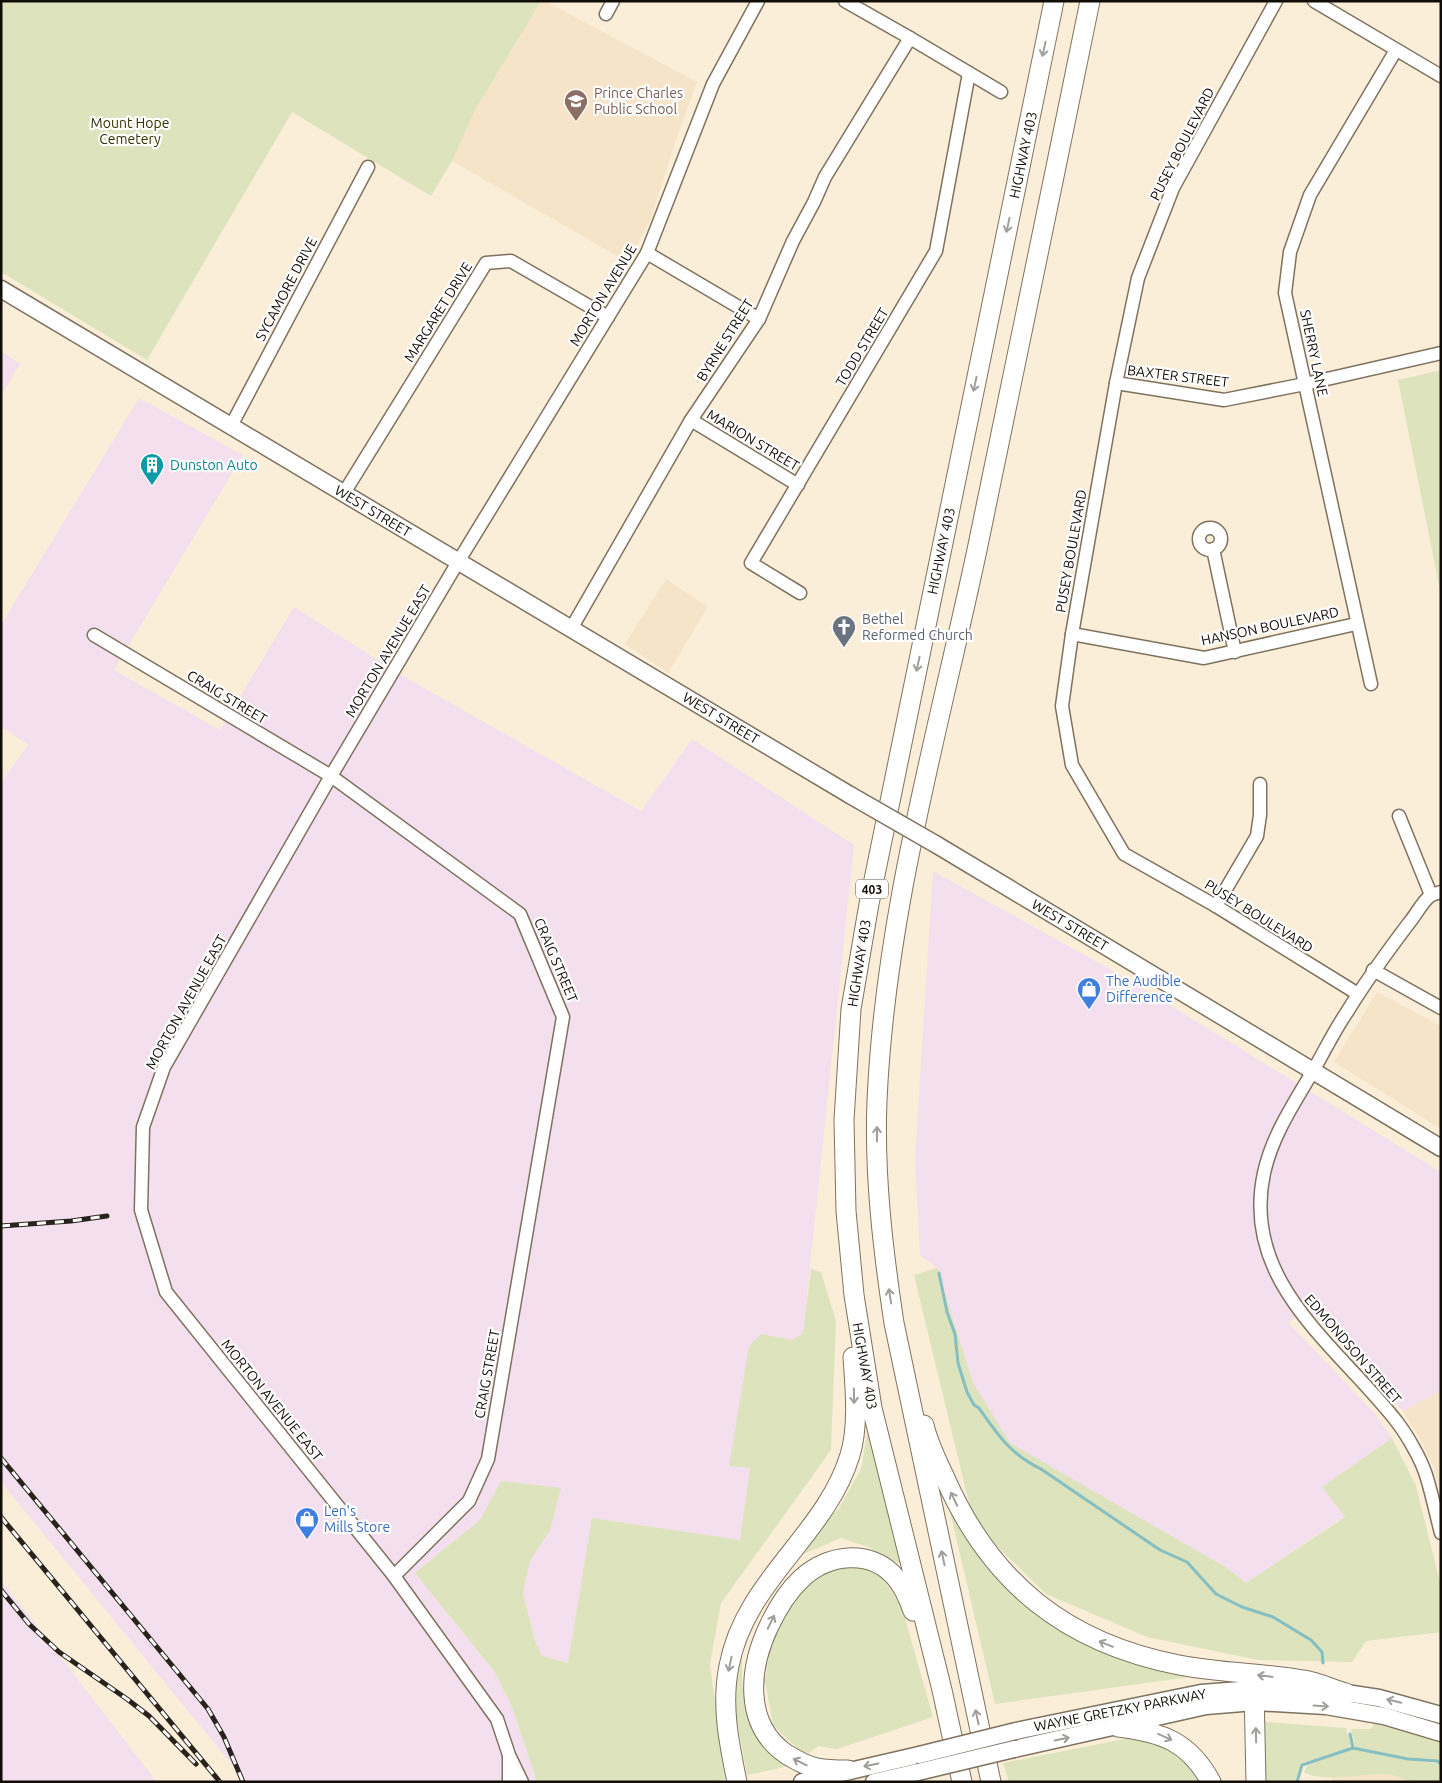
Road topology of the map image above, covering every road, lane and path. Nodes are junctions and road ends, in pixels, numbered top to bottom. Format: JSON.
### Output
{"nodes":[{"id":1,"x":614,"y":1,"type":"edge"},
{"id":2,"x":758,"y":1,"type":"edge"},
{"id":3,"x":844,"y":1,"type":"edge"},
{"id":4,"x":1054,"y":1,"type":"edge"},
{"id":5,"x":1090,"y":1,"type":"edge"},
{"id":6,"x":1276,"y":1,"type":"edge"},
{"id":7,"x":1314,"y":1,"type":"edge"},
{"id":8,"x":606,"y":14,"type":"dead end"},
{"id":9,"x":910,"y":38,"type":"junction"},
{"id":10,"x":1396,"y":50,"type":"junction"},
{"id":11,"x":969,"y":72,"type":"junction"},
{"id":12,"x":1441,"y":76,"type":"edge"},
{"id":13,"x":1001,"y":92,"type":"dead end"},
{"id":14,"x":368,"y":167,"type":"dead end"},
{"id":15,"x":647,"y":253,"type":"junction"},
{"id":16,"x":1,"y":289,"type":"edge"},
{"id":17,"x":608,"y":317,"type":"junction"},
{"id":18,"x":759,"y":319,"type":"junction"},
{"id":19,"x":1441,"y":352,"type":"edge"},
{"id":20,"x":1116,"y":383,"type":"junction"},
{"id":21,"x":1305,"y":384,"type":"junction"},
{"id":22,"x":691,"y":420,"type":"junction"},
{"id":23,"x":231,"y":426,"type":"junction"},
{"id":24,"x":798,"y":485,"type":"junction"},
{"id":25,"x":344,"y":493,"type":"junction"},
{"id":26,"x":1213,"y":549,"type":"dead end"},
{"id":27,"x":458,"y":562,"type":"junction"},
{"id":28,"x":800,"y":593,"type":"dead end"},
{"id":29,"x":1356,"y":624,"type":"junction"},
{"id":30,"x":571,"y":629,"type":"junction"},
{"id":31,"x":1072,"y":634,"type":"junction"},
{"id":32,"x":94,"y":635,"type":"dead end"},
{"id":33,"x":1235,"y":652,"type":"junction"},
{"id":34,"x":1371,"y":684,"type":"dead end"},
{"id":35,"x":331,"y":776,"type":"junction"},
{"id":36,"x":1260,"y":784,"type":"dead end"},
{"id":37,"x":1399,"y":816,"type":"dead end"},
{"id":38,"x":1436,"y":894,"type":"edge"},
{"id":39,"x":1216,"y":906,"type":"junction"},
{"id":40,"x":1373,"y":970,"type":"junction"},
{"id":41,"x":1358,"y":994,"type":"junction"},
{"id":42,"x":1441,"y":1008,"type":"edge"},
{"id":43,"x":1313,"y":1070,"type":"junction"},
{"id":44,"x":1441,"y":1148,"type":"edge"},
{"id":45,"x":854,"y":1295,"type":"junction"},
{"id":46,"x":894,"y":1323,"type":"junction"},
{"id":47,"x":1441,"y":1534,"type":"edge"},
{"id":48,"x":394,"y":1576,"type":"junction"},
{"id":49,"x":942,"y":1690,"type":"junction"},
{"id":50,"x":1346,"y":1693,"type":"junction"},
{"id":51,"x":1254,"y":1696,"type":"junction"},
{"id":52,"x":1441,"y":1715,"type":"edge"},
{"id":53,"x":1118,"y":1727,"type":"junction"},
{"id":54,"x":1441,"y":1733,"type":"edge"},
{"id":55,"x":509,"y":1754,"type":"junction"},
{"id":56,"x":848,"y":1770,"type":"junction"},
{"id":57,"x":991,"y":1778,"type":"edge"},
{"id":58,"x":509,"y":1782,"type":"edge"},
{"id":59,"x":522,"y":1782,"type":"edge"},
{"id":60,"x":737,"y":1782,"type":"edge"},
{"id":61,"x":802,"y":1782,"type":"edge"},
{"id":62,"x":874,"y":1782,"type":"edge"},
{"id":63,"x":962,"y":1782,"type":"edge"},
{"id":64,"x":1211,"y":1782,"type":"edge"},
{"id":65,"x":1256,"y":1782,"type":"edge"}],
"edges":[{"from":1,"to":8,"type":"street"},
{"from":2,"to":15,"type":"street","name":"MORTON AVENUE"},
{"from":3,"to":9,"type":"street"},
{"from":4,"to":45,"type":"highway","name":"HIGHWAY 403","number":"403","one_way":true},
{"from":46,"to":5,"type":"highway","number":"403","one_way":true},
{"from":6,"to":20,"type":"street","name":"PUSEY BOULEVARD"},
{"from":7,"to":10,"type":"street"},
{"from":9,"to":11,"type":"street"},
{"from":9,"to":18,"type":"street","name":"BYRNE STREET"},
{"from":10,"to":12,"type":"street"},
{"from":10,"to":21,"type":"street","name":"SHERRY LANE"},
{"from":11,"to":13,"type":"street"},
{"from":11,"to":24,"type":"street","name":"TODD STREET"},
{"from":14,"to":23,"type":"street","name":"SYCAMORE DRIVE"},
{"from":15,"to":17,"type":"street","name":"MORTON AVENUE"},
{"from":15,"to":18,"type":"street"},
{"from":16,"to":23,"type":"main road","name":"WEST STREET"},
{"from":17,"to":25,"type":"street","name":"MARGARET DRIVE"},
{"from":17,"to":27,"type":"street","name":"MORTON AVENUE"},
{"from":18,"to":22,"type":"street","name":"BYRNE STREET"},
{"from":19,"to":21,"type":"street","name":"BAXTER STREET"},
{"from":20,"to":21,"type":"street","name":"BAXTER STREET"},
{"from":20,"to":31,"type":"street","name":"PUSEY BOULEVARD"},
{"from":21,"to":29,"type":"street","name":"SHERRY LANE"},
{"from":22,"to":24,"type":"street","name":"MARION STREET"},
{"from":22,"to":30,"type":"street","name":"BYRNE STREET"},
{"from":23,"to":25,"type":"main road","name":"WEST STREET"},
{"from":24,"to":28,"type":"street","name":"TODD STREET"},
{"from":25,"to":27,"type":"main road","name":"WEST STREET"},
{"from":26,"to":33,"type":"street"},
{"from":27,"to":30,"type":"main road","name":"WEST STREET"},
{"from":27,"to":35,"type":"street","name":"MORTON AVENUE EAST"},
{"from":29,"to":33,"type":"street","name":"HANSON BOULEVARD"},
{"from":29,"to":34,"type":"street","name":"SHERRY LANE"},
{"from":30,"to":43,"type":"main road","name":"WEST STREET","bridge":true},
{"from":31,"to":33,"type":"street","name":"HANSON BOULEVARD"},
{"from":31,"to":39,"type":"street","name":"PUSEY BOULEVARD"},
{"from":32,"to":35,"type":"street","name":"CRAIG STREET"},
{"from":35,"to":48,"type":"street","name":"MORTON AVENUE EAST"},
{"from":35,"to":48,"type":"street","name":"CRAIG STREET"},
{"from":36,"to":39,"type":"street"},
{"from":37,"to":38,"type":"street"},
{"from":38,"to":40,"type":"street","name":"EDMONDSON STREET"},
{"from":39,"to":41,"type":"street","name":"PUSEY BOULEVARD"},
{"from":40,"to":41,"type":"street","name":"EDMONDSON STREET"},
{"from":40,"to":42,"type":"street"},
{"from":41,"to":43,"type":"street","name":"EDMONDSON STREET"},
{"from":43,"to":44,"type":"main road","name":"WEST STREET"},
{"from":43,"to":47,"type":"street","name":"EDMONDSON STREET"},
{"from":45,"to":49,"type":"highway","name":"HIGHWAY 403","number":"403"},
{"from":45,"to":60,"type":"highway","one_way":true},
{"from":50,"to":46,"type":"highway","one_way":true},
{"from":57,"to":46,"type":"highway","number":"403","one_way":true},
{"from":48,"to":55,"type":"street","name":"MORTON AVENUE EAST"},
{"from":56,"to":49,"type":"highway","one_way":true},
{"from":49,"to":63,"type":"highway","name":"HIGHWAY 403","number":"403"},
{"from":50,"to":51,"type":"main road","name":"WAYNE GRETZKY PARKWAY"},
{"from":52,"to":50,"type":"main road","name":"WAYNE GRETZKY PARKWAY","one_way":true},
{"from":51,"to":53,"type":"main road","name":"WAYNE GRETZKY PARKWAY"},
{"from":51,"to":54,"type":"main road","name":"WAYNE GRETZKY PARKWAY","one_way":true},
{"from":51,"to":56,"type":"main road","name":"WAYNE GRETZKY PARKWAY","one_way":true,"bridge":true},
{"from":65,"to":51,"type":"highway","one_way":true},
{"from":62,"to":53,"type":"main road","name":"WAYNE GRETZKY PARKWAY","one_way":true,"bridge":true},
{"from":53,"to":64,"type":"highway","one_way":true},
{"from":55,"to":58,"type":"street","name":"MORTON AVENUE EAST"},
{"from":55,"to":59,"type":"street","name":"MORTON AVENUE EAST"},
{"from":56,"to":61,"type":"main road","name":"WAYNE GRETZKY PARKWAY"}]}
